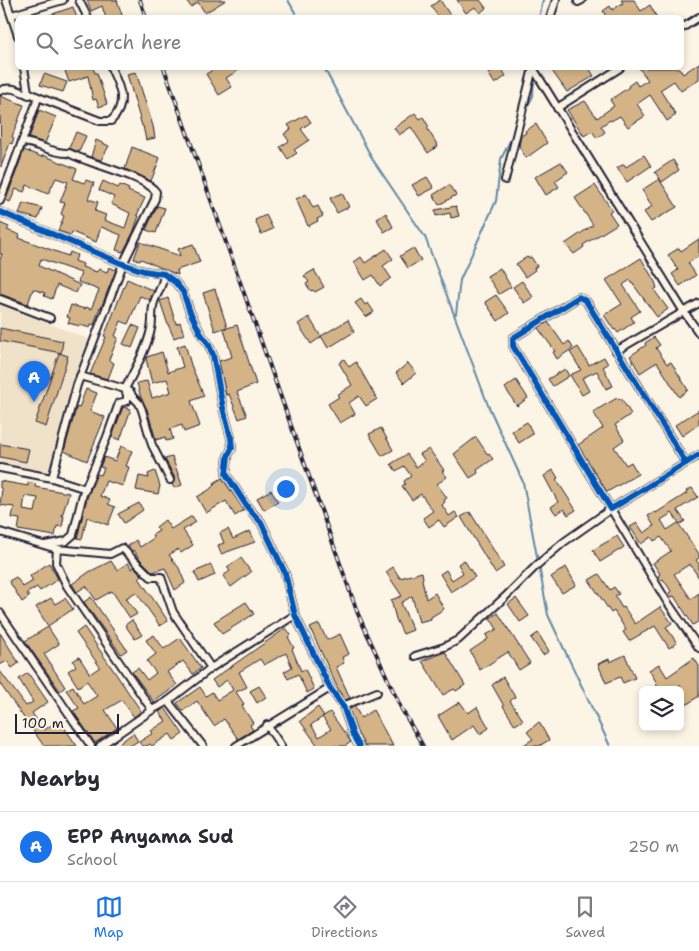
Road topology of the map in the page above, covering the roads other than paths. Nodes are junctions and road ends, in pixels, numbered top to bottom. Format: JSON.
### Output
{"nodes":[{"id":1,"x":6,"y":0,"type":"edge"},
{"id":2,"x":62,"y":0,"type":"edge"},
{"id":3,"x":79,"y":0,"type":"edge"},
{"id":4,"x":556,"y":0,"type":"edge"},
{"id":5,"x":12,"y":15,"type":"junction"},
{"id":6,"x":86,"y":15,"type":"edge"},
{"id":7,"x":551,"y":15,"type":"edge"},
{"id":8,"x":699,"y":17,"type":"edge"},
{"id":9,"x":15,"y":26,"type":"edge"},
{"id":10,"x":684,"y":27,"type":"edge"},
{"id":11,"x":24,"y":70,"type":"edge"},
{"id":12,"x":112,"y":70,"type":"edge"},
{"id":13,"x":532,"y":70,"type":"edge"},
{"id":14,"x":534,"y":70,"type":"edge"},
{"id":15,"x":617,"y":70,"type":"edge"},
{"id":16,"x":0,"y":91,"type":"edge"},
{"id":17,"x":37,"y":98,"type":"junction"},
{"id":18,"x":557,"y":108,"type":"junction"},
{"id":19,"x":22,"y":142,"type":"junction"},
{"id":20,"x":505,"y":180,"type":"dead end"},
{"id":21,"x":0,"y":201,"type":"edge"},
{"id":22,"x":0,"y":212,"type":"edge"},
{"id":23,"x":124,"y":264,"type":"junction"},
{"id":24,"x":164,"y":274,"type":"junction"},
{"id":25,"x":0,"y":299,"type":"edge"},
{"id":26,"x":699,"y":303,"type":"edge"},
{"id":27,"x":684,"y":312,"type":"junction"},
{"id":28,"x":50,"y":318,"type":"dead end"},
{"id":29,"x":699,"y":333,"type":"edge"},
{"id":30,"x":616,"y":351,"type":"junction"},
{"id":31,"x":80,"y":376,"type":"junction"},
{"id":32,"x":125,"y":389,"type":"junction"},
{"id":33,"x":699,"y":455,"type":"edge"},
{"id":34,"x":686,"y":463,"type":"junction"},
{"id":35,"x":0,"y":468,"type":"edge"},
{"id":36,"x":52,"y":478,"type":"junction"},
{"id":37,"x":170,"y":480,"type":"dead end"},
{"id":38,"x":86,"y":489,"type":"junction"},
{"id":39,"x":611,"y":509,"type":"junction"},
{"id":40,"x":0,"y":532,"type":"edge"},
{"id":41,"x":45,"y":545,"type":"junction"},
{"id":42,"x":57,"y":549,"type":"junction"},
{"id":43,"x":0,"y":613,"type":"edge"},
{"id":44,"x":295,"y":616,"type":"junction"},
{"id":45,"x":699,"y":648,"type":"edge"},
{"id":46,"x":415,"y":656,"type":"dead end"},
{"id":47,"x":211,"y":668,"type":"junction"},
{"id":48,"x":330,"y":688,"type":"junction"},
{"id":49,"x":377,"y":692,"type":"dead end"},
{"id":50,"x":168,"y":701,"type":"junction"},
{"id":51,"x":343,"y":706,"type":"junction"},
{"id":52,"x":152,"y":710,"type":"junction"},
{"id":53,"x":267,"y":725,"type":"junction"},
{"id":54,"x":91,"y":746,"type":"edge"},
{"id":55,"x":100,"y":746,"type":"edge"},
{"id":56,"x":203,"y":746,"type":"edge"},
{"id":57,"x":236,"y":746,"type":"edge"},
{"id":58,"x":281,"y":746,"type":"edge"},
{"id":59,"x":359,"y":746,"type":"edge"}],
"edges":[{"from":1,"to":5,"type":"street"},
{"from":2,"to":5,"type":"street"},
{"from":3,"to":6,"type":"street"},
{"from":4,"to":7,"type":"street"},
{"from":5,"to":9,"type":"street"},
{"from":8,"to":10,"type":"street"},
{"from":11,"to":17,"type":"street"},
{"from":12,"to":17,"type":"street"},
{"from":13,"to":20,"type":"street"},
{"from":14,"to":18,"type":"street"},
{"from":15,"to":18,"type":"street"},
{"from":16,"to":17,"type":"street"},
{"from":17,"to":19,"type":"street"},
{"from":18,"to":27,"type":"street"},
{"from":19,"to":21,"type":"street"},
{"from":19,"to":23,"type":"street"},
{"from":22,"to":23,"type":"street"},
{"from":23,"to":24,"type":"street"},
{"from":23,"to":31,"type":"street"},
{"from":24,"to":32,"type":"street"},
{"from":24,"to":44,"type":"street"},
{"from":25,"to":28,"type":"street"},
{"from":26,"to":27,"type":"street"},
{"from":27,"to":29,"type":"street"},
{"from":27,"to":30,"type":"street"},
{"from":30,"to":34,"type":"street"},
{"from":30,"to":39,"type":"street"},
{"from":31,"to":32,"type":"street"},
{"from":31,"to":36,"type":"street"},
{"from":32,"to":37,"type":"street"},
{"from":32,"to":38,"type":"street"},
{"from":33,"to":34,"type":"street"},
{"from":34,"to":39,"type":"street"},
{"from":35,"to":36,"type":"street"},
{"from":36,"to":38,"type":"street"},
{"from":38,"to":41,"type":"street"},
{"from":39,"to":45,"type":"street"},
{"from":39,"to":46,"type":"street"},
{"from":40,"to":41,"type":"street"},
{"from":41,"to":42,"type":"street"},
{"from":42,"to":47,"type":"street"},
{"from":42,"to":52,"type":"street"},
{"from":43,"to":54,"type":"street"},
{"from":44,"to":47,"type":"street"},
{"from":44,"to":48,"type":"street"},
{"from":47,"to":50,"type":"street"},
{"from":48,"to":51,"type":"street"},
{"from":48,"to":53,"type":"street"},
{"from":49,"to":51,"type":"street"},
{"from":50,"to":52,"type":"street"},
{"from":50,"to":56,"type":"street"},
{"from":51,"to":59,"type":"street"},
{"from":52,"to":55,"type":"street"},
{"from":53,"to":57,"type":"street"},
{"from":53,"to":58,"type":"street"}]}
